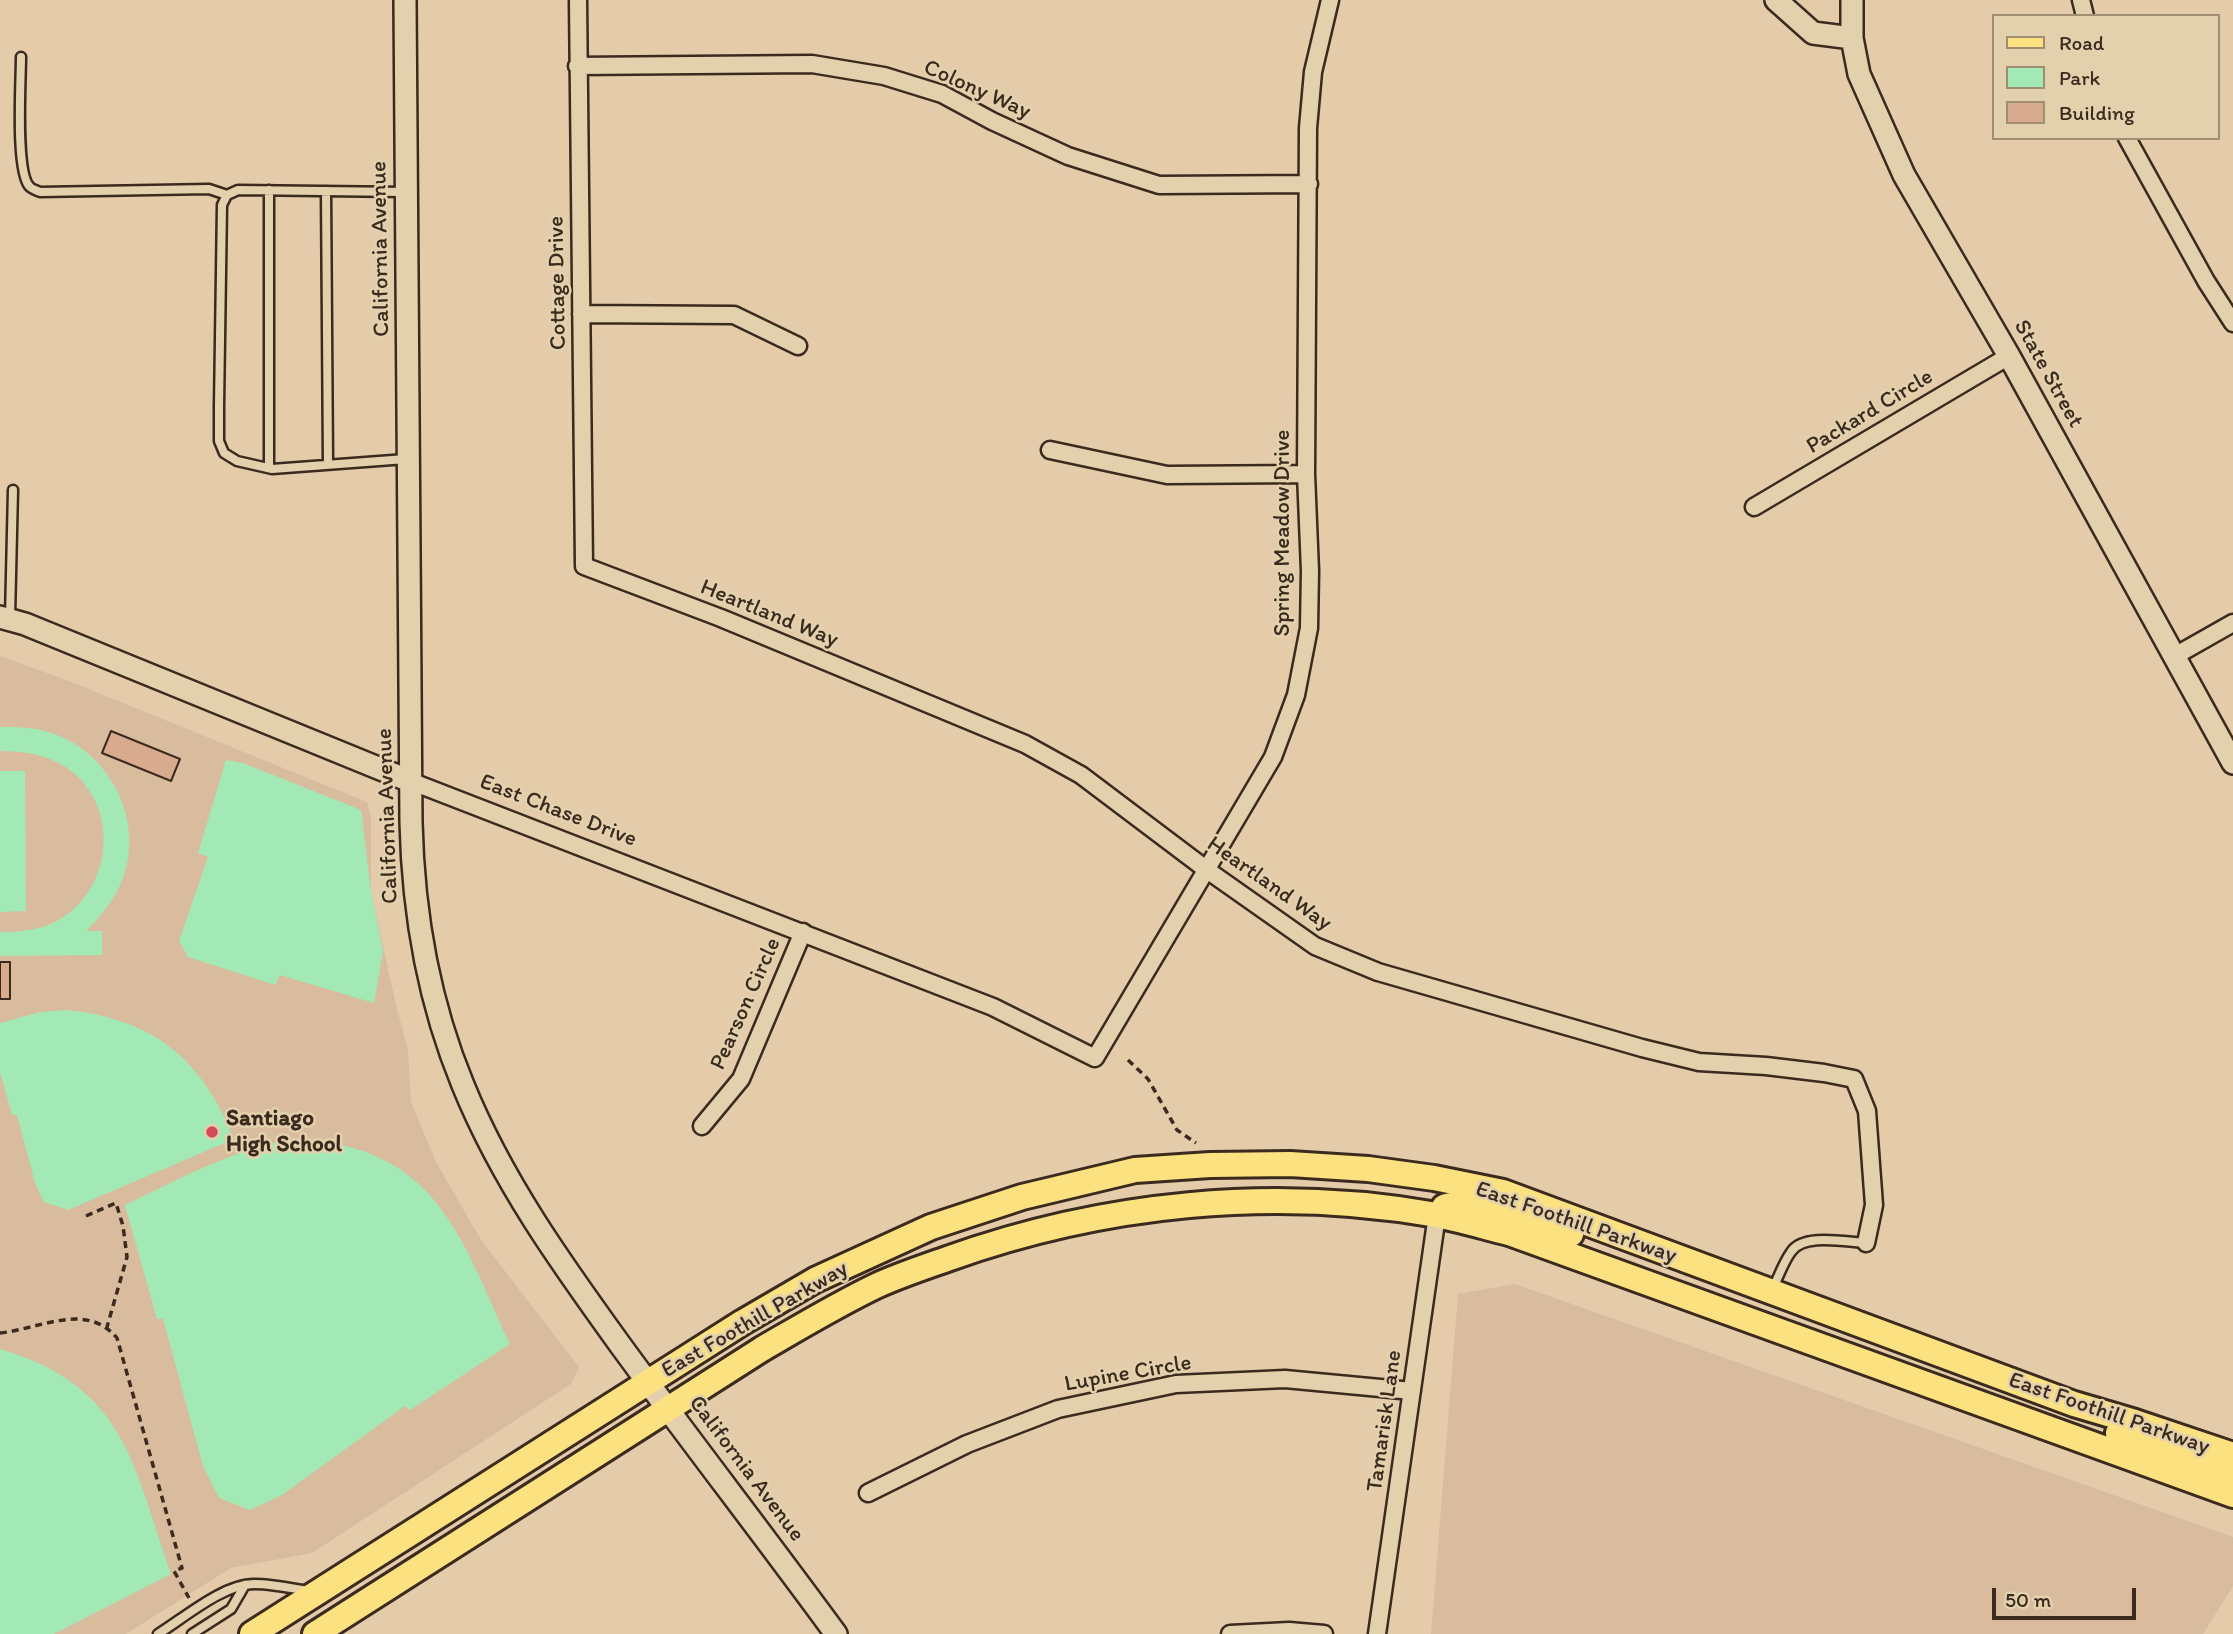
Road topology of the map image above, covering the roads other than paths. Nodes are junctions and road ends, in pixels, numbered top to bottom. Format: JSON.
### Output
{"nodes":[{"id":1,"x":405,"y":0,"type":"edge"},
{"id":2,"x":578,"y":0,"type":"edge"},
{"id":3,"x":1330,"y":0,"type":"edge"},
{"id":4,"x":1776,"y":0,"type":"edge"},
{"id":5,"x":1852,"y":0,"type":"edge"},
{"id":6,"x":1852,"y":38,"type":"junction"},
{"id":7,"x":21,"y":57,"type":"dead end"},
{"id":8,"x":577,"y":66,"type":"junction"},
{"id":9,"x":2128,"y":140,"type":"edge"},
{"id":10,"x":1309,"y":184,"type":"junction"},
{"id":11,"x":269,"y":190,"type":"junction"},
{"id":12,"x":326,"y":191,"type":"junction"},
{"id":13,"x":407,"y":192,"type":"junction"},
{"id":14,"x":227,"y":195,"type":"junction"},
{"id":15,"x":581,"y":314,"type":"junction"},
{"id":16,"x":2233,"y":323,"type":"edge"},
{"id":17,"x":797,"y":346,"type":"dead end"},
{"id":18,"x":2009,"y":356,"type":"junction"},
{"id":19,"x":1050,"y":450,"type":"dead end"},
{"id":20,"x":409,"y":458,"type":"junction"},
{"id":21,"x":328,"y":464,"type":"junction"},
{"id":22,"x":269,"y":468,"type":"junction"},
{"id":23,"x":1306,"y":474,"type":"junction"},
{"id":24,"x":13,"y":489,"type":"dead end"},
{"id":25,"x":1754,"y":507,"type":"dead end"},
{"id":26,"x":584,"y":566,"type":"joint"},
{"id":27,"x":5,"y":619,"type":"edge"},
{"id":28,"x":2233,"y":623,"type":"edge"},
{"id":29,"x":2174,"y":657,"type":"junction"},
{"id":30,"x":2233,"y":763,"type":"edge"},
{"id":31,"x":410,"y":781,"type":"junction"},
{"id":32,"x":1206,"y":870,"type":"junction"},
{"id":33,"x":803,"y":932,"type":"junction"},
{"id":34,"x":1095,"y":1058,"type":"joint"},
{"id":35,"x":702,"y":1126,"type":"dead end"},
{"id":36,"x":1437,"y":1216,"type":"junction"},
{"id":37,"x":1634,"y":1241,"type":"junction"},
{"id":38,"x":1866,"y":1243,"type":"joint"},
{"id":39,"x":1771,"y":1292,"type":"junction"},
{"id":40,"x":648,"y":1383,"type":"junction"},
{"id":41,"x":1412,"y":1391,"type":"junction"},
{"id":42,"x":2074,"y":1404,"type":"junction"},
{"id":43,"x":667,"y":1408,"type":"junction"},
{"id":44,"x":2233,"y":1455,"type":"edge"},
{"id":45,"x":2233,"y":1474,"type":"edge"},
{"id":46,"x":869,"y":1493,"type":"dead end"},
{"id":47,"x":2233,"y":1495,"type":"edge"},
{"id":48,"x":244,"y":1585,"type":"junction"},
{"id":49,"x":318,"y":1592,"type":"junction"},
{"id":50,"x":159,"y":1634,"type":"edge"},
{"id":51,"x":192,"y":1634,"type":"edge"},
{"id":52,"x":252,"y":1634,"type":"edge"},
{"id":53,"x":315,"y":1634,"type":"edge"},
{"id":54,"x":836,"y":1634,"type":"edge"},
{"id":55,"x":1230,"y":1634,"type":"edge"},
{"id":56,"x":1324,"y":1634,"type":"edge"},
{"id":57,"x":1377,"y":1634,"type":"edge"}],
"edges":[{"from":1,"to":13,"type":"main road","name":"California Avenue"},
{"from":2,"to":8,"type":"street","name":"Cottage Drive"},
{"from":3,"to":10,"type":"street","name":"Spring Meadow Drive"},
{"from":4,"to":6,"type":"main road"},
{"from":5,"to":6,"type":"main road","name":"State Street"},
{"from":6,"to":18,"type":"main road","name":"State Street"},
{"from":7,"to":14,"type":"lane"},
{"from":8,"to":10,"type":"street","name":"Colony Way"},
{"from":8,"to":15,"type":"street","name":"Cottage Drive"},
{"from":9,"to":16,"type":"street"},
{"from":10,"to":23,"type":"street","name":"Spring Meadow Drive"},
{"from":11,"to":12,"type":"lane"},
{"from":11,"to":14,"type":"lane"},
{"from":11,"to":22,"type":"lane"},
{"from":12,"to":13,"type":"lane"},
{"from":12,"to":21,"type":"lane"},
{"from":13,"to":20,"type":"main road","name":"California Avenue"},
{"from":14,"to":22,"type":"lane"},
{"from":15,"to":17,"type":"street"},
{"from":15,"to":26,"type":"street","name":"Cottage Drive"},
{"from":18,"to":25,"type":"street","name":"Packard Circle"},
{"from":18,"to":29,"type":"main road","name":"State Street"},
{"from":19,"to":23,"type":"street"},
{"from":20,"to":21,"type":"lane"},
{"from":20,"to":31,"type":"main road","name":"California Avenue"},
{"from":21,"to":22,"type":"lane"},
{"from":23,"to":32,"type":"street","name":"Spring Meadow Drive"},
{"from":24,"to":27,"type":"lane"},
{"from":26,"to":32,"type":"street","name":"Heartland Way"},
{"from":27,"to":31,"type":"main road","name":"East Chase Drive"},
{"from":28,"to":29,"type":"street"},
{"from":29,"to":30,"type":"main road","name":"State Street"},
{"from":31,"to":33,"type":"street","name":"East Chase Drive"},
{"from":31,"to":40,"type":"main road","name":"California Avenue"},
{"from":32,"to":34,"type":"street","name":"Spring Meadow Drive"},
{"from":32,"to":38,"type":"street","name":"Heartland Way"},
{"from":33,"to":34,"type":"street","name":"East Chase Drive"},
{"from":33,"to":35,"type":"street","name":"Pearson Circle"},
{"from":36,"to":37,"type":"main road"},
{"from":36,"to":41,"type":"street","name":"Tamarisk Lane"},
{"from":36,"to":43,"type":"main road","name":"East Foothill Parkway"},
{"from":36,"to":47,"type":"main road","name":"East Foothill Parkway"},
{"from":37,"to":39,"type":"main road","name":"East Foothill Parkway"},
{"from":37,"to":40,"type":"main road","name":"East Foothill Parkway"},
{"from":38,"to":39,"type":"lane"},
{"from":39,"to":42,"type":"main road","name":"East Foothill Parkway"},
{"from":40,"to":43,"type":"main road","name":"California Avenue"},
{"from":40,"to":49,"type":"main road","name":"East Foothill Parkway"},
{"from":41,"to":46,"type":"street","name":"Lupine Circle"},
{"from":41,"to":57,"type":"street","name":"Tamarisk Lane"},
{"from":42,"to":44,"type":"main road","name":"East Foothill Parkway"},
{"from":42,"to":45,"type":"main road"},
{"from":43,"to":53,"type":"main road","name":"East Foothill Parkway"},
{"from":43,"to":54,"type":"main road","name":"California Avenue"},
{"from":48,"to":49,"type":"lane"},
{"from":48,"to":50,"type":"lane"},
{"from":48,"to":51,"type":"lane"},
{"from":49,"to":52,"type":"main road","name":"East Foothill Parkway"},
{"from":55,"to":56,"type":"street"}]}
